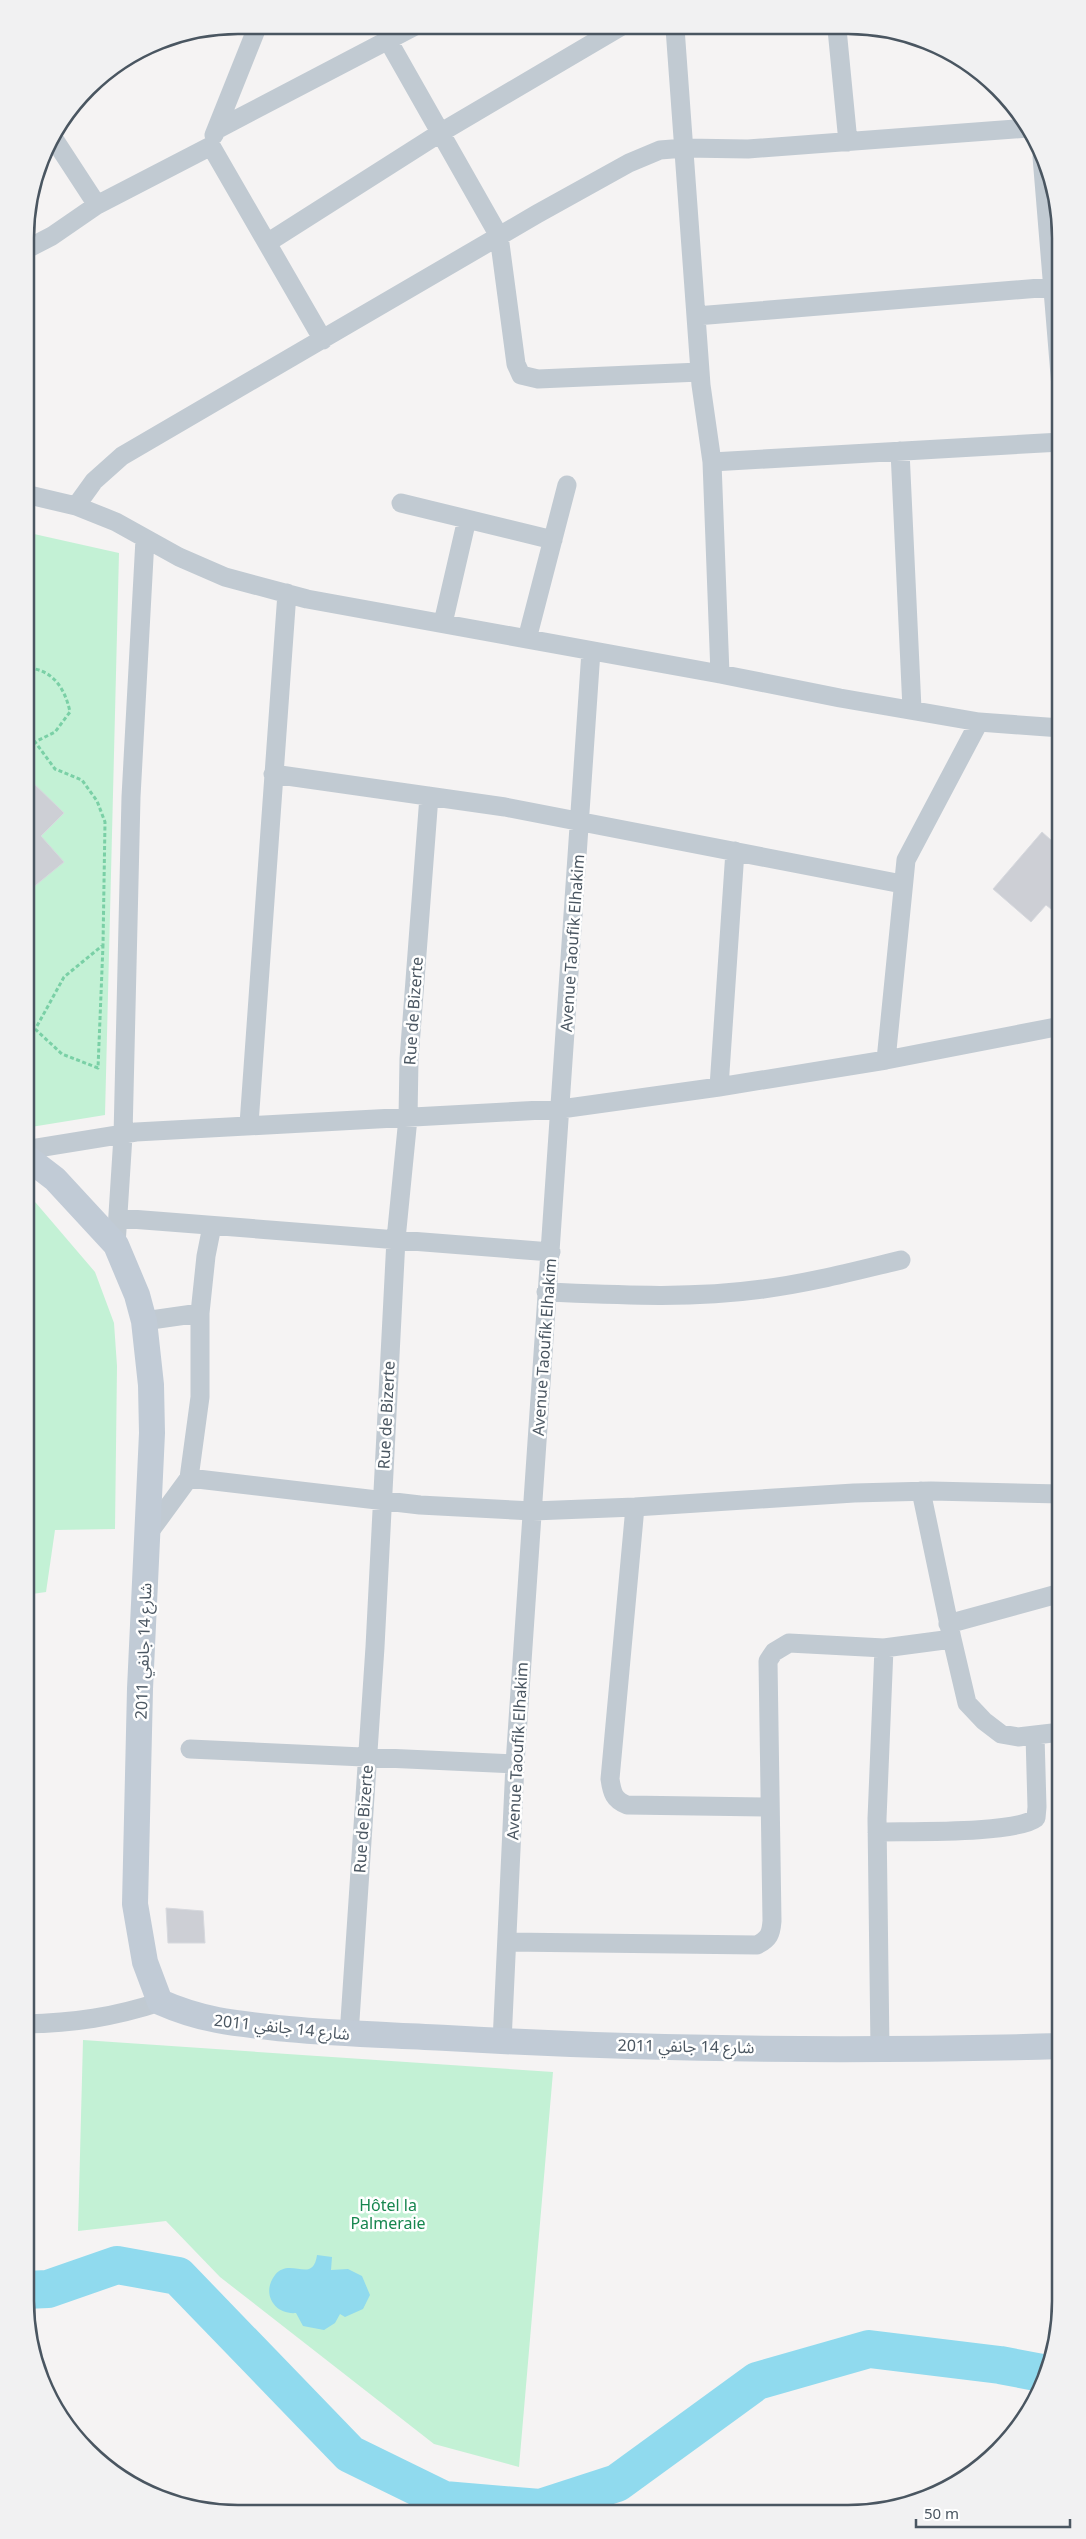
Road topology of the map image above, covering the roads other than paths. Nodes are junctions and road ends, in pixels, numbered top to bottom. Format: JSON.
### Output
{"nodes":[{"id":1,"x":254,"y":34,"type":"edge"},
{"id":2,"x":402,"y":34,"type":"edge"},
{"id":3,"x":608,"y":34,"type":"edge"},
{"id":4,"x":676,"y":34,"type":"edge"},
{"id":5,"x":837,"y":34,"type":"edge"},
{"id":6,"x":389,"y":42,"type":"junction"},
{"id":7,"x":1021,"y":129,"type":"edge"},
{"id":8,"x":440,"y":133,"type":"junction"},
{"id":9,"x":213,"y":138,"type":"junction"},
{"id":10,"x":848,"y":142,"type":"junction"},
{"id":11,"x":57,"y":143,"type":"edge"},
{"id":12,"x":685,"y":148,"type":"junction"},
{"id":13,"x":1044,"y":181,"type":"edge"},
{"id":14,"x":97,"y":204,"type":"junction"},
{"id":15,"x":499,"y":236,"type":"junction"},
{"id":16,"x":267,"y":243,"type":"junction"},
{"id":17,"x":34,"y":246,"type":"edge"},
{"id":18,"x":1052,"y":286,"type":"joint"},
{"id":19,"x":696,"y":316,"type":"junction"},
{"id":20,"x":324,"y":340,"type":"junction"},
{"id":21,"x":700,"y":372,"type":"junction"},
{"id":22,"x":1052,"y":443,"type":"edge"},
{"id":23,"x":900,"y":451,"type":"junction"},
{"id":24,"x":712,"y":462,"type":"junction"},
{"id":25,"x":567,"y":485,"type":"dead end"},
{"id":26,"x":34,"y":496,"type":"edge"},
{"id":27,"x":401,"y":503,"type":"dead end"},
{"id":28,"x":76,"y":506,"type":"junction"},
{"id":29,"x":467,"y":520,"type":"junction"},
{"id":30,"x":145,"y":539,"type":"junction"},
{"id":31,"x":552,"y":540,"type":"junction"},
{"id":32,"x":287,"y":593,"type":"junction"},
{"id":33,"x":443,"y":623,"type":"junction"},
{"id":34,"x":527,"y":639,"type":"junction"},
{"id":35,"x":591,"y":651,"type":"junction"},
{"id":36,"x":720,"y":674,"type":"junction"},
{"id":37,"x":912,"y":709,"type":"junction"},
{"id":38,"x":979,"y":722,"type":"junction"},
{"id":39,"x":1052,"y":727,"type":"edge"},
{"id":40,"x":274,"y":774,"type":"junction"},
{"id":41,"x":429,"y":796,"type":"junction"},
{"id":42,"x":581,"y":822,"type":"junction"},
{"id":43,"x":735,"y":852,"type":"junction"},
{"id":44,"x":902,"y":884,"type":"junction"},
{"id":45,"x":1052,"y":1028,"type":"edge"},
{"id":46,"x":886,"y":1060,"type":"junction"},
{"id":47,"x":719,"y":1087,"type":"junction"},
{"id":48,"x":561,"y":1109,"type":"junction"},
{"id":49,"x":408,"y":1118,"type":"junction"},
{"id":50,"x":249,"y":1124,"type":"junction"},
{"id":51,"x":123,"y":1136,"type":"junction"},
{"id":52,"x":34,"y":1149,"type":"edge"},
{"id":53,"x":34,"y":1163,"type":"edge"},
{"id":54,"x":118,"y":1218,"type":"junction"},
{"id":55,"x":212,"y":1226,"type":"junction"},
{"id":56,"x":396,"y":1239,"type":"junction"},
{"id":57,"x":116,"y":1245,"type":"junction"},
{"id":58,"x":551,"y":1252,"type":"junction"},
{"id":59,"x":901,"y":1260,"type":"dead end"},
{"id":60,"x":546,"y":1292,"type":"junction"},
{"id":61,"x":200,"y":1313,"type":"junction"},
{"id":62,"x":144,"y":1321,"type":"junction"},
{"id":63,"x":189,"y":1478,"type":"junction"},
{"id":64,"x":921,"y":1491,"type":"junction"},
{"id":65,"x":1052,"y":1494,"type":"edge"},
{"id":66,"x":382,"y":1501,"type":"junction"},
{"id":67,"x":635,"y":1507,"type":"junction"},
{"id":68,"x":533,"y":1511,"type":"junction"},
{"id":69,"x":148,"y":1534,"type":"junction"},
{"id":70,"x":1052,"y":1596,"type":"edge"},
{"id":71,"x":950,"y":1631,"type":"junction"},
{"id":72,"x":884,"y":1648,"type":"junction"},
{"id":73,"x":1052,"y":1733,"type":"edge"},
{"id":74,"x":1035,"y":1735,"type":"junction"},
{"id":75,"x":190,"y":1749,"type":"dead end"},
{"id":76,"x":367,"y":1758,"type":"junction"},
{"id":77,"x":515,"y":1764,"type":"junction"},
{"id":78,"x":769,"y":1807,"type":"junction"},
{"id":79,"x":877,"y":1832,"type":"junction"},
{"id":80,"x":507,"y":1942,"type":"junction"},
{"id":81,"x":160,"y":2002,"type":"junction"},
{"id":82,"x":34,"y":2024,"type":"edge"},
{"id":83,"x":349,"y":2034,"type":"junction"},
{"id":84,"x":502,"y":2042,"type":"junction"},
{"id":85,"x":1052,"y":2046,"type":"edge"},
{"id":86,"x":880,"y":2049,"type":"junction"}],
"edges":[{"from":1,"to":9,"type":"street"},
{"from":2,"to":6,"type":"street"},
{"from":3,"to":8,"type":"street"},
{"from":4,"to":12,"type":"street"},
{"from":5,"to":10,"type":"street"},
{"from":6,"to":8,"type":"street"},
{"from":6,"to":9,"type":"street"},
{"from":7,"to":10,"type":"street"},
{"from":8,"to":15,"type":"street"},
{"from":8,"to":16,"type":"street"},
{"from":9,"to":14,"type":"street"},
{"from":9,"to":16,"type":"street"},
{"from":10,"to":12,"type":"street"},
{"from":11,"to":14,"type":"street"},
{"from":12,"to":15,"type":"street"},
{"from":12,"to":19,"type":"street"},
{"from":13,"to":18,"type":"street"},
{"from":14,"to":17,"type":"street"},
{"from":15,"to":20,"type":"street"},
{"from":15,"to":21,"type":"street"},
{"from":16,"to":20,"type":"street"},
{"from":18,"to":19,"type":"street"},
{"from":19,"to":21,"type":"street"},
{"from":20,"to":28,"type":"street"},
{"from":21,"to":24,"type":"street"},
{"from":22,"to":23,"type":"street"},
{"from":23,"to":24,"type":"street"},
{"from":23,"to":37,"type":"street"},
{"from":24,"to":36,"type":"street"},
{"from":25,"to":31,"type":"street"},
{"from":26,"to":28,"type":"street"},
{"from":27,"to":29,"type":"street"},
{"from":28,"to":30,"type":"street"},
{"from":29,"to":31,"type":"street"},
{"from":29,"to":33,"type":"street"},
{"from":30,"to":32,"type":"street"},
{"from":30,"to":51,"type":"street"},
{"from":31,"to":34,"type":"street"},
{"from":32,"to":33,"type":"street"},
{"from":32,"to":40,"type":"street"},
{"from":33,"to":34,"type":"street"},
{"from":34,"to":35,"type":"street"},
{"from":35,"to":36,"type":"street"},
{"from":35,"to":42,"type":"street","name":"Avenue Taoufik Elhakim"},
{"from":36,"to":37,"type":"street"},
{"from":37,"to":38,"type":"street"},
{"from":38,"to":39,"type":"street"},
{"from":38,"to":44,"type":"street"},
{"from":40,"to":41,"type":"street"},
{"from":40,"to":50,"type":"street"},
{"from":41,"to":42,"type":"street"},
{"from":41,"to":49,"type":"street","name":"Rue de Bizerte"},
{"from":42,"to":43,"type":"street"},
{"from":42,"to":48,"type":"street","name":"Avenue Taoufik Elhakim"},
{"from":43,"to":44,"type":"street"},
{"from":43,"to":47,"type":"street"},
{"from":44,"to":46,"type":"street"},
{"from":45,"to":46,"type":"street"},
{"from":46,"to":47,"type":"street"},
{"from":47,"to":48,"type":"street"},
{"from":48,"to":49,"type":"street"},
{"from":48,"to":58,"type":"street","name":"Avenue Taoufik Elhakim"},
{"from":49,"to":50,"type":"street"},
{"from":49,"to":56,"type":"street","name":"Rue de Bizerte"},
{"from":50,"to":51,"type":"street"},
{"from":51,"to":52,"type":"street"},
{"from":51,"to":54,"type":"street"},
{"from":53,"to":57,"type":"main road","name":"شارع 14 جانفي 2011"},
{"from":54,"to":55,"type":"street"},
{"from":54,"to":57,"type":"street"},
{"from":55,"to":56,"type":"street"},
{"from":55,"to":61,"type":"street"},
{"from":56,"to":58,"type":"street"},
{"from":56,"to":66,"type":"street","name":"Rue de Bizerte"},
{"from":57,"to":62,"type":"main road","name":"شارع 14 جانفي 2011"},
{"from":58,"to":60,"type":"street","name":"Avenue Taoufik Elhakim"},
{"from":59,"to":60,"type":"street"},
{"from":60,"to":68,"type":"street","name":"Avenue Taoufik Elhakim"},
{"from":61,"to":62,"type":"street"},
{"from":61,"to":63,"type":"street"},
{"from":62,"to":69,"type":"main road","name":"شارع 14 جانفي 2011"},
{"from":63,"to":66,"type":"street"},
{"from":63,"to":69,"type":"street"},
{"from":64,"to":65,"type":"street"},
{"from":64,"to":67,"type":"street"},
{"from":64,"to":71,"type":"street"},
{"from":66,"to":68,"type":"street"},
{"from":66,"to":76,"type":"street","name":"Rue de Bizerte"},
{"from":67,"to":68,"type":"street"},
{"from":67,"to":78,"type":"street"},
{"from":68,"to":77,"type":"street","name":"Avenue Taoufik Elhakim"},
{"from":69,"to":81,"type":"main road","name":"شارع 14 جانفي 2011"},
{"from":70,"to":71,"type":"street"},
{"from":71,"to":72,"type":"street"},
{"from":71,"to":74,"type":"street"},
{"from":72,"to":78,"type":"street"},
{"from":72,"to":79,"type":"street"},
{"from":73,"to":74,"type":"street"},
{"from":74,"to":79,"type":"street"},
{"from":75,"to":76,"type":"street"},
{"from":76,"to":77,"type":"street"},
{"from":76,"to":83,"type":"street","name":"Rue de Bizerte"},
{"from":77,"to":80,"type":"street","name":"Avenue Taoufik Elhakim"},
{"from":78,"to":80,"type":"street"},
{"from":79,"to":86,"type":"street"},
{"from":80,"to":84,"type":"street","name":"Avenue Taoufik Elhakim"},
{"from":81,"to":82,"type":"street"},
{"from":81,"to":83,"type":"main road","name":"شارع 14 جانفي 2011"},
{"from":83,"to":84,"type":"main road","name":"شارع 14 جانفي 2011"},
{"from":84,"to":86,"type":"main road","name":"شارع 14 جانفي 2011"},
{"from":85,"to":86,"type":"main road","name":"شارع 14 جانفي 2011"}]}
